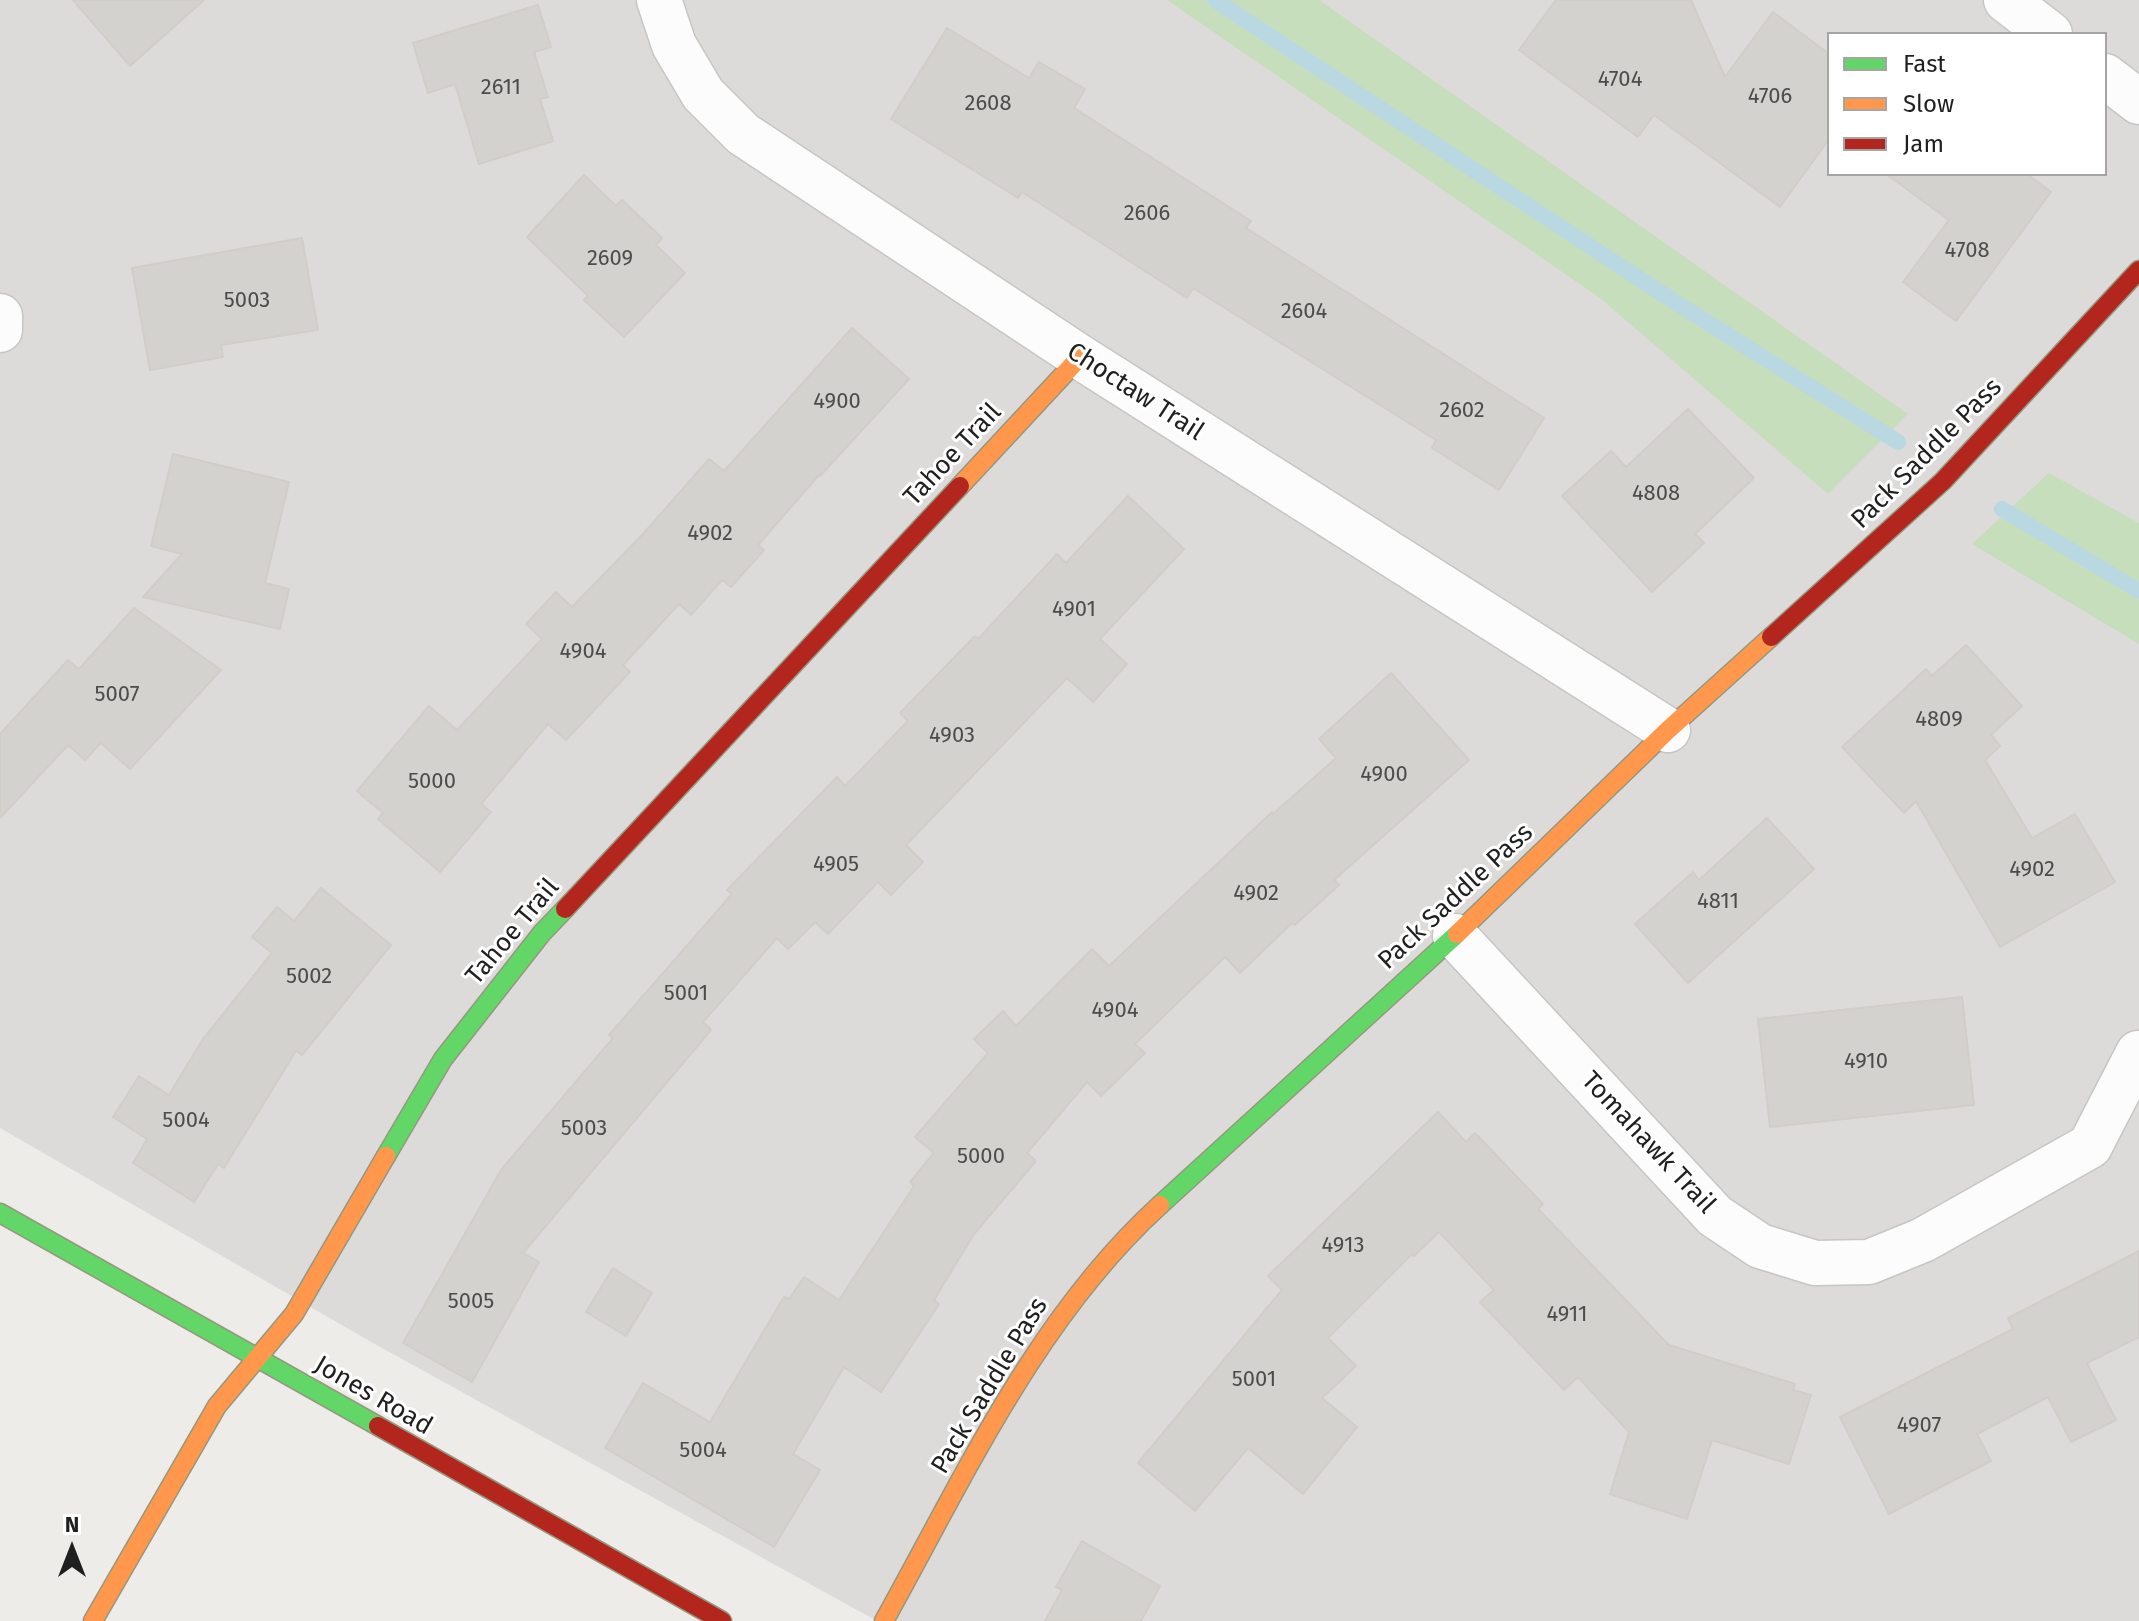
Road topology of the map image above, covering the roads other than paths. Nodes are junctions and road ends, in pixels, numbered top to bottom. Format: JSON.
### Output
{"nodes":[{"id":1,"x":659,"y":0,"type":"edge"},
{"id":2,"x":2006,"y":0,"type":"edge"},
{"id":3,"x":2047,"y":32,"type":"edge"},
{"id":4,"x":2107,"y":78,"type":"edge"},
{"id":5,"x":2139,"y":102,"type":"edge"},
{"id":6,"x":2139,"y":270,"type":"edge"},
{"id":7,"x":0,"y":316,"type":"edge"},
{"id":8,"x":0,"y":330,"type":"edge"},
{"id":9,"x":1080,"y":357,"type":"junction"},
{"id":10,"x":1668,"y":730,"type":"junction"},
{"id":11,"x":1455,"y":936,"type":"junction"},
{"id":12,"x":2138,"y":1053,"type":"edge"},
{"id":13,"x":0,"y":1213,"type":"edge"},
{"id":14,"x":256,"y":1358,"type":"junction"},
{"id":15,"x":93,"y":1621,"type":"edge"},
{"id":16,"x":722,"y":1621,"type":"edge"},
{"id":17,"x":884,"y":1621,"type":"edge"}],
"edges":[{"from":1,"to":9,"type":"street","name":"Choctaw Trail"},
{"from":2,"to":3,"type":"street"},
{"from":4,"to":5,"type":"street"},
{"from":6,"to":10,"type":"street","name":"Pack Saddle Pass"},
{"from":7,"to":8,"type":"street"},
{"from":9,"to":10,"type":"street","name":"Choctaw Trail"},
{"from":9,"to":14,"type":"street","name":"Tahoe Trail"},
{"from":10,"to":11,"type":"street","name":"Pack Saddle Pass"},
{"from":11,"to":12,"type":"street","name":"Tomahawk Trail"},
{"from":11,"to":17,"type":"street","name":"Pack Saddle Pass"},
{"from":13,"to":14,"type":"street","name":"Jones Road"},
{"from":14,"to":15,"type":"street","name":"Tahoe Trail"},
{"from":14,"to":16,"type":"street","name":"Jones Road"}]}
